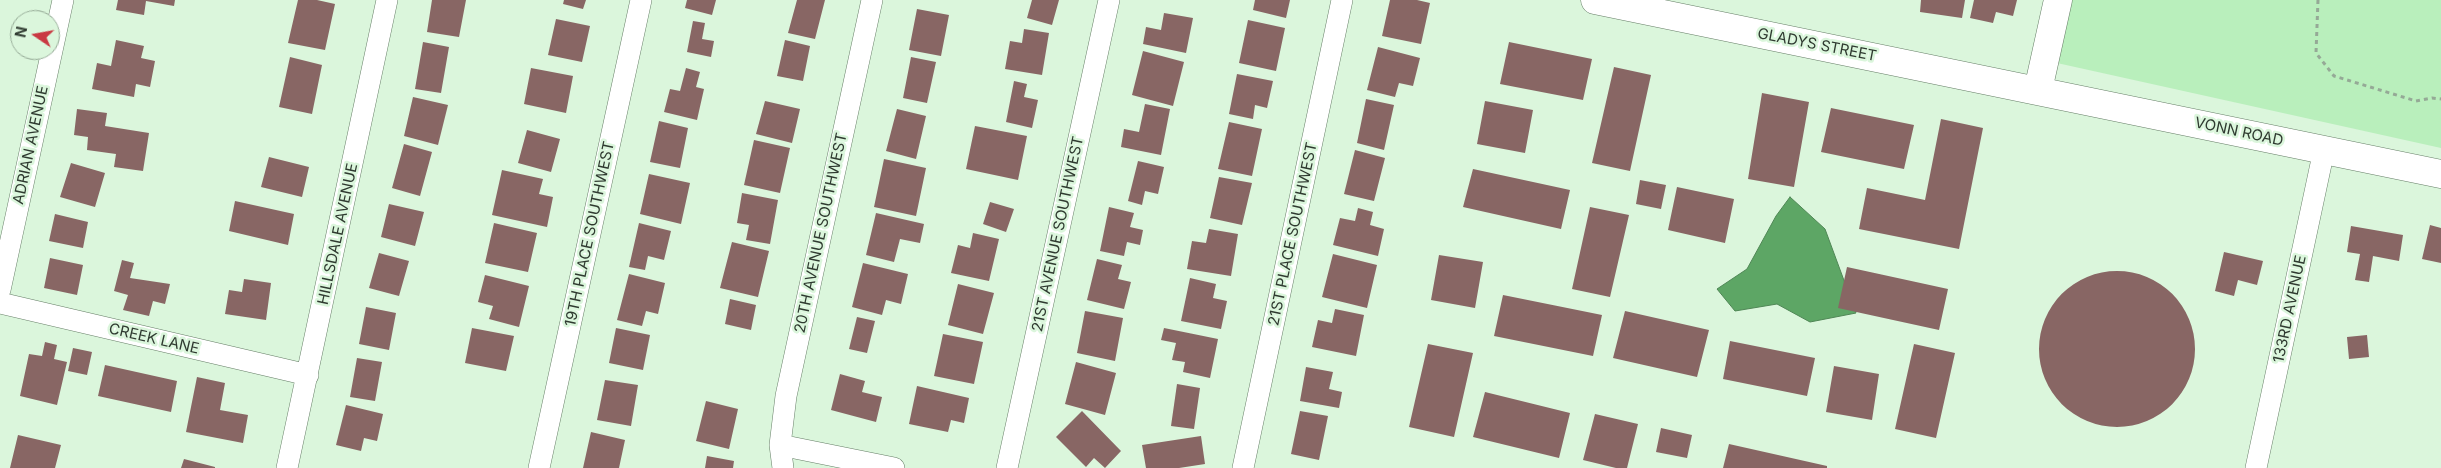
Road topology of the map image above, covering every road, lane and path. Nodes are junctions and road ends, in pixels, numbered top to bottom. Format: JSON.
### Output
{"nodes":[{"id":1,"x":62,"y":0,"type":"edge"},
{"id":2,"x":387,"y":0,"type":"edge"},
{"id":3,"x":641,"y":0,"type":"edge"},
{"id":4,"x":872,"y":0,"type":"edge"},
{"id":5,"x":1109,"y":0,"type":"edge"},
{"id":6,"x":1342,"y":0,"type":"edge"},
{"id":7,"x":1595,"y":0,"type":"edge"},
{"id":8,"x":2058,"y":0,"type":"edge"},
{"id":9,"x":2318,"y":0,"type":"edge"},
{"id":10,"x":2038,"y":90,"type":"junction"},
{"id":11,"x":2441,"y":99,"type":"edge"},
{"id":12,"x":2324,"y":150,"type":"junction"},
{"id":13,"x":2441,"y":174,"type":"edge"},
{"id":14,"x":0,"y":290,"type":"edge"},
{"id":15,"x":0,"y":303,"type":"edge"},
{"id":16,"x":308,"y":375,"type":"junction"},
{"id":17,"x":780,"y":445,"type":"junction"},
{"id":18,"x":287,"y":468,"type":"edge"},
{"id":19,"x":539,"y":468,"type":"edge"},
{"id":20,"x":783,"y":468,"type":"edge"},
{"id":21,"x":894,"y":468,"type":"edge"},
{"id":22,"x":1007,"y":468,"type":"edge"},
{"id":23,"x":1243,"y":468,"type":"edge"},
{"id":24,"x":2256,"y":468,"type":"edge"}],
"edges":[{"from":1,"to":14,"type":"street","name":"ADRIAN AVENUE"},
{"from":2,"to":16,"type":"street","name":"HILLSDALE AVENUE"},
{"from":3,"to":19,"type":"street","name":"19TH PLACE SOUTHWEST"},
{"from":4,"to":17,"type":"street","name":"20TH AVENUE SOUTHWEST"},
{"from":5,"to":22,"type":"street","name":"21ST AVENUE SOUTHWEST"},
{"from":6,"to":23,"type":"street","name":"21ST PLACE SOUTHWEST"},
{"from":7,"to":10,"type":"street","name":"GLADYS STREET"},
{"from":8,"to":10,"type":"street"},
{"from":9,"to":11,"type":"path"},
{"from":10,"to":12,"type":"street","name":"VONN ROAD"},
{"from":12,"to":13,"type":"street","name":"VONN ROAD"},
{"from":12,"to":24,"type":"street","name":"133RD AVENUE"},
{"from":15,"to":16,"type":"street","name":"CREEK LANE"},
{"from":16,"to":18,"type":"street","name":"HILLSDALE AVENUE"},
{"from":17,"to":20,"type":"street","name":"20TH AVENUE SOUTHWEST"},
{"from":17,"to":21,"type":"street"}]}
